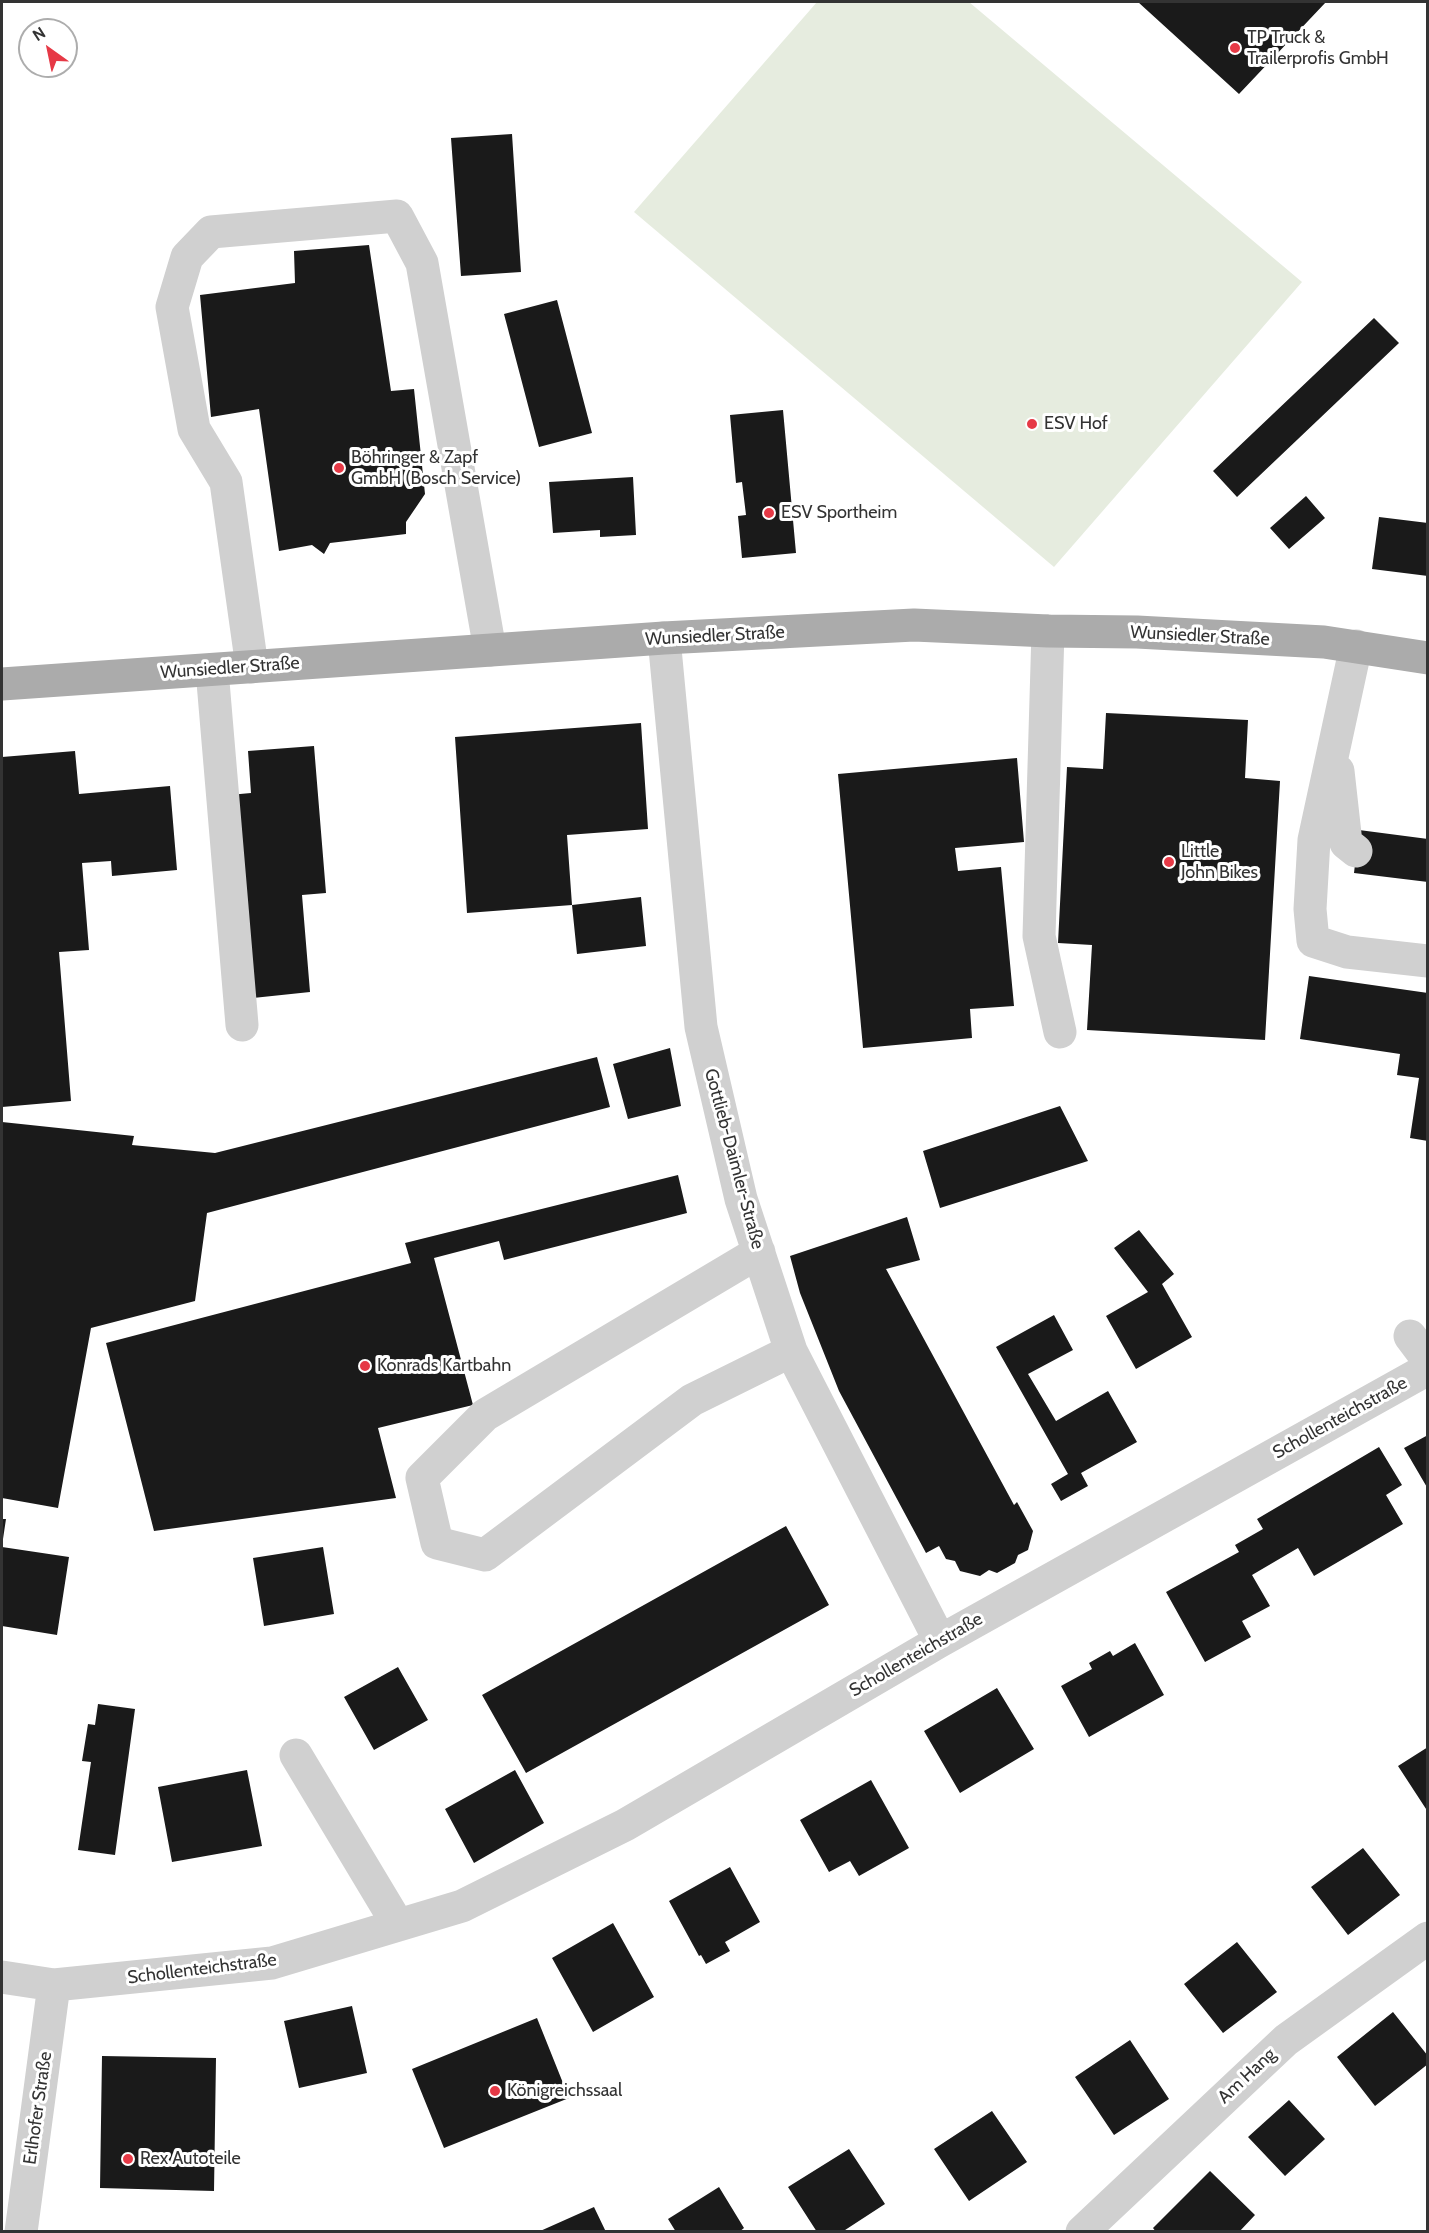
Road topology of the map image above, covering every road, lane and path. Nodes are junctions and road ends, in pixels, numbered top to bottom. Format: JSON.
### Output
{"nodes":[{"id":1,"x":1048,"y":631,"type":"junction"},
{"id":2,"x":664,"y":638,"type":"junction"},
{"id":3,"x":1356,"y":646,"type":"junction"},
{"id":4,"x":490,"y":650,"type":"junction"},
{"id":5,"x":1428,"y":658,"type":"edge"},
{"id":6,"x":252,"y":667,"type":"junction"},
{"id":7,"x":212,"y":670,"type":"junction"},
{"id":8,"x":2,"y":684,"type":"edge"},
{"id":9,"x":1335,"y":747,"type":"junction"},
{"id":10,"x":1356,"y":852,"type":"dead end"},
{"id":11,"x":1428,"y":961,"type":"edge"},
{"id":12,"x":242,"y":1025,"type":"dead end"},
{"id":13,"x":1060,"y":1032,"type":"dead end"},
{"id":14,"x":759,"y":1252,"type":"junction"},
{"id":15,"x":790,"y":1351,"type":"junction"},
{"id":16,"x":1428,"y":1369,"type":"edge"},
{"id":17,"x":940,"y":1641,"type":"junction"},
{"id":18,"x":296,"y":1755,"type":"dead end"},
{"id":19,"x":398,"y":1925,"type":"junction"},
{"id":20,"x":1428,"y":1938,"type":"edge"},
{"id":21,"x":2,"y":1977,"type":"edge"},
{"id":22,"x":54,"y":1985,"type":"junction"},
{"id":23,"x":21,"y":2232,"type":"edge"},
{"id":24,"x":1082,"y":2232,"type":"edge"}],
"edges":[{"from":1,"to":2,"type":"main road","name":"Wunsiedler Straße"},
{"from":1,"to":3,"type":"main road","name":"Wunsiedler Straße"},
{"from":1,"to":13,"type":"street"},
{"from":2,"to":4,"type":"main road","name":"Wunsiedler Straße"},
{"from":2,"to":14,"type":"street","name":"Gottlieb-Daimler-Straße"},
{"from":3,"to":5,"type":"main road","name":"Wunsiedler Straße"},
{"from":3,"to":9,"type":"street"},
{"from":4,"to":6,"type":"main road","name":"Wunsiedler Straße"},
{"from":4,"to":6,"type":"street"},
{"from":6,"to":7,"type":"main road","name":"Wunsiedler Straße"},
{"from":7,"to":8,"type":"main road","name":"Wunsiedler Straße"},
{"from":7,"to":12,"type":"street"},
{"from":9,"to":10,"type":"street"},
{"from":9,"to":11,"type":"street"},
{"from":14,"to":15,"type":"street","name":"Gottlieb-Daimler-Straße"},
{"from":14,"to":15,"type":"street"},
{"from":15,"to":17,"type":"street","name":"Gottlieb-Daimler-Straße"},
{"from":16,"to":17,"type":"street","name":"Schollenteichstraße"},
{"from":17,"to":19,"type":"street","name":"Schollenteichstraße"},
{"from":18,"to":19,"type":"street"},
{"from":19,"to":22,"type":"street","name":"Schollenteichstraße"},
{"from":20,"to":24,"type":"street","name":"Am Hang"},
{"from":21,"to":22,"type":"street","name":"Schollenteichstraße"},
{"from":22,"to":23,"type":"street","name":"Erlhofer Straße"}]}
